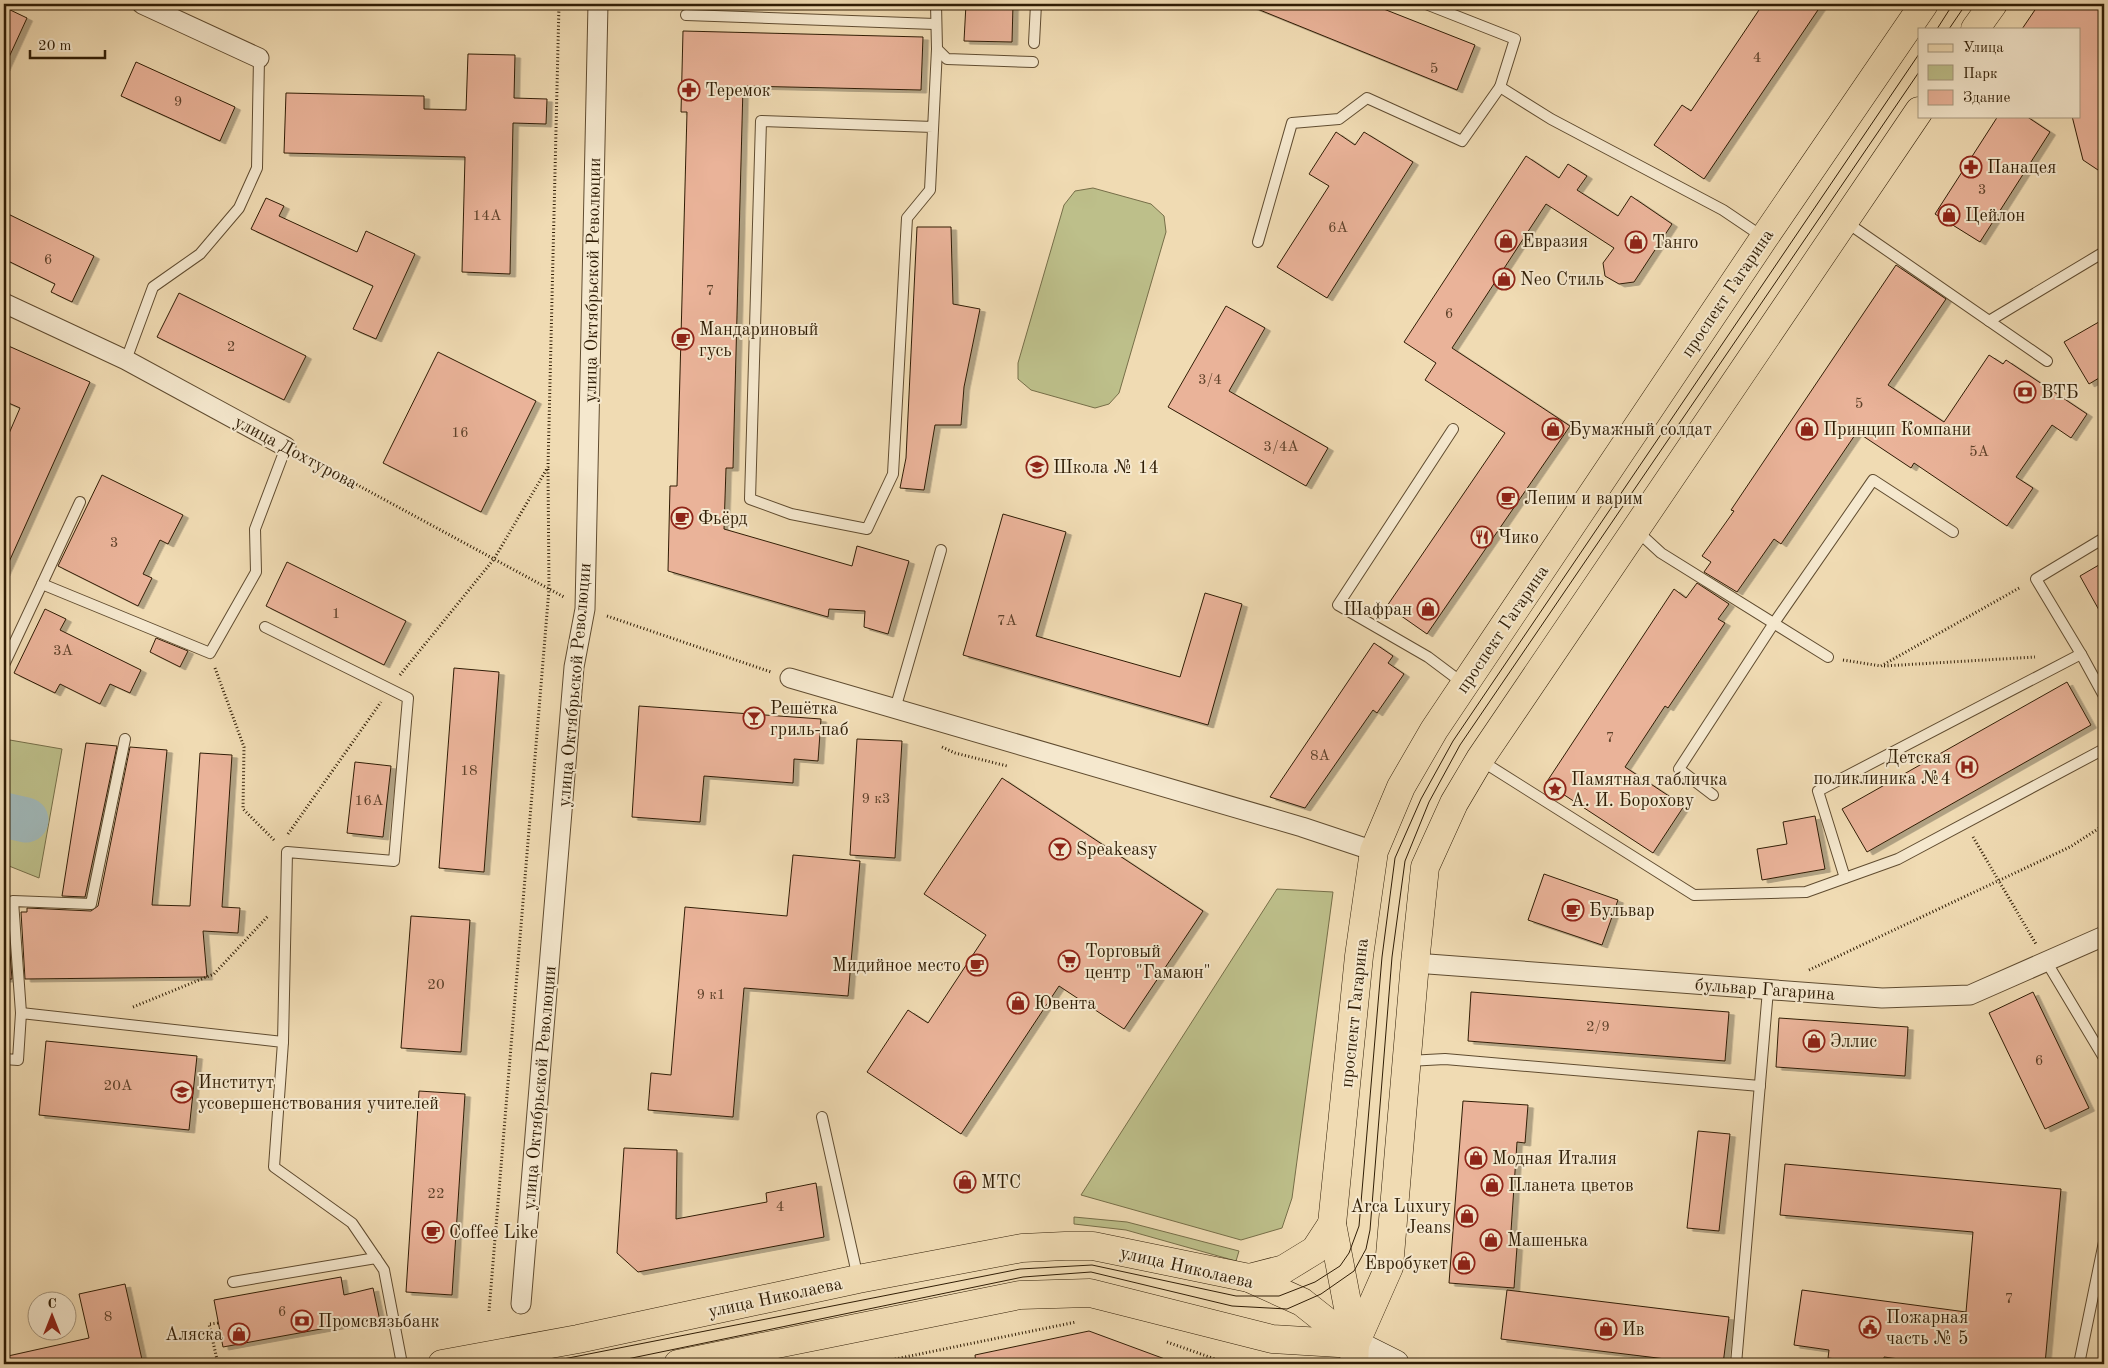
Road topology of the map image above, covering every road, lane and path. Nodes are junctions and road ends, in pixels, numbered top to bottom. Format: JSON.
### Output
{"nodes":[{"id":1,"x":142,"y":4,"type":"edge"},
{"id":2,"x":559,"y":4,"type":"edge"},
{"id":3,"x":598,"y":4,"type":"edge"},
{"id":4,"x":936,"y":4,"type":"edge"},
{"id":5,"x":1036,"y":4,"type":"edge"},
{"id":6,"x":1426,"y":4,"type":"edge"},
{"id":7,"x":1924,"y":4,"type":"edge"},
{"id":8,"x":1993,"y":4,"type":"edge"},
{"id":9,"x":686,"y":15,"type":"dead end"},
{"id":10,"x":935,"y":24,"type":"junction"},
{"id":11,"x":1976,"y":28,"type":"edge"},
{"id":12,"x":1034,"y":43,"type":"dead end"},
{"id":13,"x":937,"y":49,"type":"junction"},
{"id":14,"x":259,"y":58,"type":"joint"},
{"id":15,"x":1033,"y":62,"type":"dead end"},
{"id":16,"x":1500,"y":86,"type":"junction"},
{"id":17,"x":1918,"y":113,"type":"edge"},
{"id":18,"x":933,"y":127,"type":"junction"},
{"id":19,"x":1845,"y":221,"type":"junction"},
{"id":20,"x":1764,"y":238,"type":"junction"},
{"id":21,"x":1258,"y":242,"type":"dead end"},
{"id":22,"x":2104,"y":252,"type":"edge"},
{"id":23,"x":4,"y":303,"type":"edge"},
{"id":24,"x":1989,"y":321,"type":"junction"},
{"id":25,"x":126,"y":360,"type":"junction"},
{"id":26,"x":2047,"y":361,"type":"dead end"},
{"id":27,"x":1453,"y":429,"type":"dead end"},
{"id":28,"x":286,"y":447,"type":"junction"},
{"id":29,"x":548,"y":467,"type":"junction"},
{"id":30,"x":80,"y":502,"type":"dead end"},
{"id":31,"x":1636,"y":530,"type":"junction"},
{"id":32,"x":1952,"y":532,"type":"dead end"},
{"id":33,"x":2104,"y":538,"type":"edge"},
{"id":34,"x":941,"y":550,"type":"dead end"},
{"id":35,"x":494,"y":559,"type":"junction"},
{"id":36,"x":2036,"y":579,"type":"junction"},
{"id":37,"x":42,"y":584,"type":"junction"},
{"id":38,"x":549,"y":589,"type":"junction"},
{"id":39,"x":585,"y":609,"type":"junction"},
{"id":40,"x":1774,"y":623,"type":"junction"},
{"id":41,"x":265,"y":627,"type":"dead end"},
{"id":42,"x":210,"y":653,"type":"junction"},
{"id":43,"x":2081,"y":654,"type":"junction"},
{"id":44,"x":1828,"y":658,"type":"joint"},
{"id":45,"x":4,"y":665,"type":"edge"},
{"id":46,"x":1881,"y":666,"type":"junction"},
{"id":47,"x":790,"y":678,"type":"joint"},
{"id":48,"x":1465,"y":684,"type":"junction"},
{"id":49,"x":390,"y":689,"type":"junction"},
{"id":50,"x":2104,"y":696,"type":"edge"},
{"id":51,"x":895,"y":709,"type":"junction"},
{"id":52,"x":125,"y":739,"type":"dead end"},
{"id":53,"x":2104,"y":749,"type":"edge"},
{"id":54,"x":1480,"y":759,"type":"junction"},
{"id":55,"x":1713,"y":795,"type":"dead end"},
{"id":56,"x":1965,"y":824,"type":"junction"},
{"id":57,"x":2104,"y":825,"type":"edge"},
{"id":58,"x":1374,"y":851,"type":"junction"},
{"id":59,"x":287,"y":852,"type":"junction"},
{"id":60,"x":1845,"y":878,"type":"junction"},
{"id":61,"x":1998,"y":880,"type":"junction"},
{"id":62,"x":271,"y":907,"type":"dead end"},
{"id":63,"x":2104,"y":936,"type":"edge"},
{"id":64,"x":2046,"y":961,"type":"junction"},
{"id":65,"x":1415,"y":963,"type":"junction"},
{"id":66,"x":1768,"y":990,"type":"junction"},
{"id":67,"x":123,"y":1008,"type":"dead end"},
{"id":68,"x":21,"y":1013,"type":"junction"},
{"id":69,"x":282,"y":1042,"type":"junction"},
{"id":70,"x":2104,"y":1058,"type":"edge"},
{"id":71,"x":4,"y":1059,"type":"edge"},
{"id":72,"x":1407,"y":1061,"type":"junction"},
{"id":73,"x":1760,"y":1086,"type":"junction"},
{"id":74,"x":822,"y":1117,"type":"dead end"},
{"id":75,"x":1332,"y":1224,"type":"junction"},
{"id":76,"x":2104,"y":1242,"type":"edge"},
{"id":77,"x":376,"y":1258,"type":"junction"},
{"id":78,"x":1248,"y":1278,"type":"junction"},
{"id":79,"x":858,"y":1279,"type":"junction"},
{"id":80,"x":233,"y":1282,"type":"dead end"},
{"id":81,"x":521,"y":1304,"type":"dead end"},
{"id":82,"x":489,"y":1312,"type":"dead end"},
{"id":83,"x":1081,"y":1321,"type":"dead end"},
{"id":84,"x":218,"y":1323,"type":"dead end"},
{"id":85,"x":1161,"y":1340,"type":"dead end"},
{"id":86,"x":1355,"y":1354,"type":"edge"},
{"id":87,"x":218,"y":1364,"type":"edge"},
{"id":88,"x":402,"y":1364,"type":"edge"},
{"id":89,"x":442,"y":1364,"type":"edge"},
{"id":90,"x":678,"y":1364,"type":"edge"},
{"id":91,"x":871,"y":1364,"type":"edge"},
{"id":92,"x":1228,"y":1364,"type":"edge"},
{"id":93,"x":1395,"y":1364,"type":"edge"},
{"id":94,"x":1736,"y":1364,"type":"edge"},
{"id":95,"x":2079,"y":1364,"type":"edge"}],
"edges":[{"from":1,"to":14,"type":"street"},
{"from":2,"to":29,"type":"path"},
{"from":3,"to":39,"type":"street","name":"улица Октябрьской Революции"},
{"from":4,"to":10,"type":"lane"},
{"from":5,"to":12,"type":"lane"},
{"from":6,"to":16,"type":"lane"},
{"from":7,"to":20,"type":"main road","name":"проспект Гагарина"},
{"from":8,"to":11,"type":"main road"},
{"from":9,"to":10,"type":"lane"},
{"from":10,"to":13,"type":"lane"},
{"from":13,"to":15,"type":"lane"},
{"from":13,"to":18,"type":"lane"},
{"from":14,"to":25,"type":"lane"},
{"from":16,"to":20,"type":"lane"},
{"from":16,"to":21,"type":"lane"},
{"from":17,"to":19,"type":"main road"},
{"from":18,"to":18,"type":"lane"},
{"from":19,"to":24,"type":"lane"},
{"from":19,"to":31,"type":"main road"},
{"from":20,"to":48,"type":"main road","name":"проспект Гагарина"},
{"from":22,"to":24,"type":"lane"},
{"from":23,"to":25,"type":"street","name":"улица Дохтурова"},
{"from":24,"to":26,"type":"lane"},
{"from":25,"to":28,"type":"street","name":"улица Дохтурова"},
{"from":27,"to":48,"type":"lane"},
{"from":28,"to":35,"type":"path","name":"улица Дохтурова"},
{"from":28,"to":42,"type":"lane"},
{"from":29,"to":35,"type":"path"},
{"from":29,"to":38,"type":"path"},
{"from":30,"to":37,"type":"lane"},
{"from":31,"to":40,"type":"lane"},
{"from":31,"to":54,"type":"main road"},
{"from":32,"to":40,"type":"lane"},
{"from":33,"to":36,"type":"lane"},
{"from":34,"to":51,"type":"lane"},
{"from":35,"to":38,"type":"path","name":"улица Дохтурова"},
{"from":35,"to":49,"type":"path"},
{"from":36,"to":43,"type":"lane"},
{"from":36,"to":46,"type":"path"},
{"from":37,"to":42,"type":"lane"},
{"from":37,"to":45,"type":"lane"},
{"from":38,"to":39,"type":"path","name":"улица Дохтурова"},
{"from":38,"to":82,"type":"path"},
{"from":39,"to":47,"type":"path","name":"улица Дохтурова"},
{"from":39,"to":81,"type":"street","name":"улица Октябрьской Революции"},
{"from":40,"to":44,"type":"lane"},
{"from":40,"to":55,"type":"lane"},
{"from":41,"to":49,"type":"lane"},
{"from":42,"to":59,"type":"path"},
{"from":43,"to":46,"type":"path"},
{"from":43,"to":50,"type":"lane"},
{"from":43,"to":60,"type":"lane"},
{"from":44,"to":46,"type":"path"},
{"from":47,"to":51,"type":"street"},
{"from":48,"to":58,"type":"main road","name":"проспект Гагарина"},
{"from":49,"to":59,"type":"path"},
{"from":49,"to":59,"type":"lane"},
{"from":51,"to":58,"type":"street"},
{"from":52,"to":68,"type":"lane"},
{"from":53,"to":56,"type":"lane"},
{"from":54,"to":60,"type":"lane"},
{"from":54,"to":65,"type":"main road"},
{"from":56,"to":60,"type":"lane"},
{"from":56,"to":61,"type":"path"},
{"from":57,"to":61,"type":"path"},
{"from":58,"to":75,"type":"main road","name":"проспект Гагарина"},
{"from":59,"to":69,"type":"lane"},
{"from":61,"to":64,"type":"path"},
{"from":61,"to":66,"type":"path"},
{"from":62,"to":67,"type":"path"},
{"from":63,"to":64,"type":"street","name":"бульвар Гагарина"},
{"from":64,"to":66,"type":"street","name":"бульвар Гагарина"},
{"from":64,"to":70,"type":"lane"},
{"from":65,"to":66,"type":"street","name":"бульвар Гагарина"},
{"from":65,"to":72,"type":"main road"},
{"from":66,"to":73,"type":"lane"},
{"from":68,"to":69,"type":"lane"},
{"from":68,"to":71,"type":"lane"},
{"from":69,"to":77,"type":"lane"},
{"from":72,"to":73,"type":"lane"},
{"from":72,"to":86,"type":"main road"},
{"from":73,"to":94,"type":"lane"},
{"from":74,"to":79,"type":"lane"},
{"from":75,"to":78,"type":"main road"},
{"from":75,"to":86,"type":"main road","name":"проспект Гагарина"},
{"from":76,"to":95,"type":"lane"},
{"from":77,"to":80,"type":"lane"},
{"from":77,"to":88,"type":"lane"},
{"from":78,"to":79,"type":"main road","name":"улица Николаева"},
{"from":78,"to":86,"type":"main road","name":"улица Николаева"},
{"from":79,"to":89,"type":"main road","name":"улица Николаева"},
{"from":83,"to":91,"type":"path"},
{"from":84,"to":87,"type":"path"},
{"from":85,"to":92,"type":"path"},
{"from":86,"to":90,"type":"main road"},
{"from":86,"to":93,"type":"street"}]}
